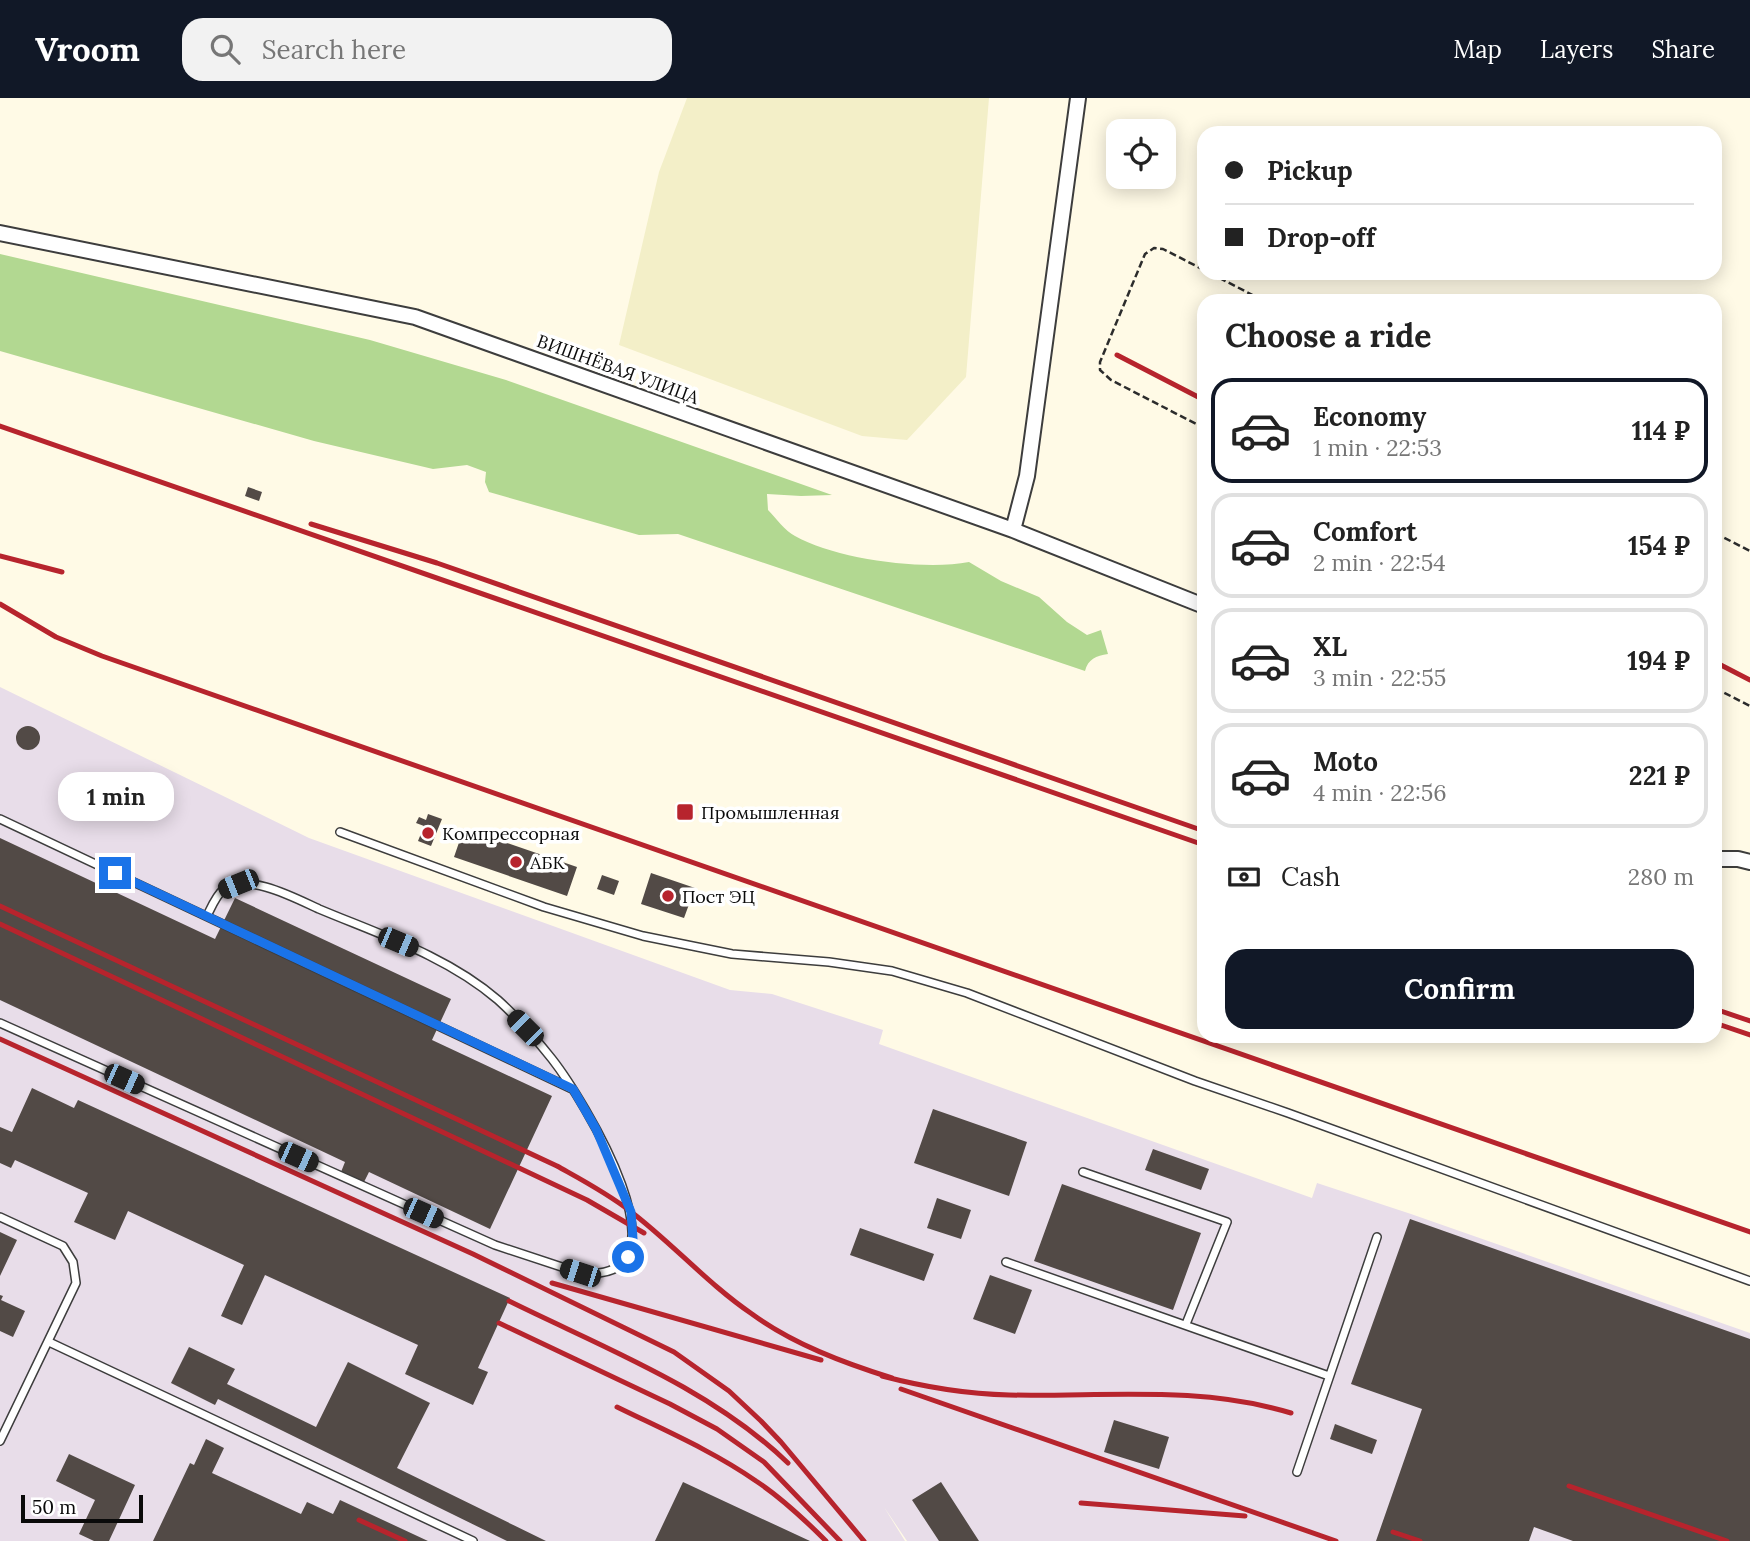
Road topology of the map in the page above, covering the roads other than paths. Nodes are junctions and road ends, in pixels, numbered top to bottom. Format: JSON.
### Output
{"nodes":[{"id":1,"x":1078,"y":98,"type":"edge"},
{"id":2,"x":0,"y":233,"type":"edge"},
{"id":3,"x":1013,"y":530,"type":"junction"},
{"id":4,"x":1197,"y":603,"type":"edge"},
{"id":5,"x":0,"y":818,"type":"edge"},
{"id":6,"x":340,"y":832,"type":"dead end"},
{"id":7,"x":1722,"y":859,"type":"edge"},
{"id":8,"x":1750,"y":862,"type":"edge"},
{"id":9,"x":207,"y":916,"type":"junction"},
{"id":10,"x":0,"y":1023,"type":"edge"},
{"id":11,"x":573,"y":1089,"type":"junction"},
{"id":12,"x":1083,"y":1172,"type":"dead end"},
{"id":13,"x":0,"y":1217,"type":"edge"},
{"id":14,"x":1377,"y":1237,"type":"dead end"},
{"id":15,"x":1006,"y":1262,"type":"dead end"},
{"id":16,"x":1750,"y":1281,"type":"edge"},
{"id":17,"x":1186,"y":1324,"type":"junction"},
{"id":18,"x":49,"y":1342,"type":"junction"},
{"id":19,"x":1329,"y":1376,"type":"junction"},
{"id":20,"x":0,"y":1441,"type":"edge"},
{"id":21,"x":1297,"y":1472,"type":"dead end"},
{"id":22,"x":473,"y":1541,"type":"edge"}],
"edges":[{"from":1,"to":3,"type":"street"},
{"from":2,"to":3,"type":"street","name":"ВИШНЁВАЯ УЛИЦА"},
{"from":3,"to":4,"type":"street","name":"ВИШНЁВАЯ УЛИЦА"},
{"from":5,"to":9,"type":"lane"},
{"from":6,"to":16,"type":"lane"},
{"from":7,"to":8,"type":"street"},
{"from":9,"to":11,"type":"lane"},
{"from":9,"to":11,"type":"lane"},
{"from":10,"to":11,"type":"lane"},
{"from":12,"to":17,"type":"lane"},
{"from":13,"to":18,"type":"lane"},
{"from":14,"to":19,"type":"lane"},
{"from":15,"to":17,"type":"lane"},
{"from":17,"to":19,"type":"lane"},
{"from":18,"to":20,"type":"lane"},
{"from":18,"to":22,"type":"lane"},
{"from":19,"to":21,"type":"lane"}]}
